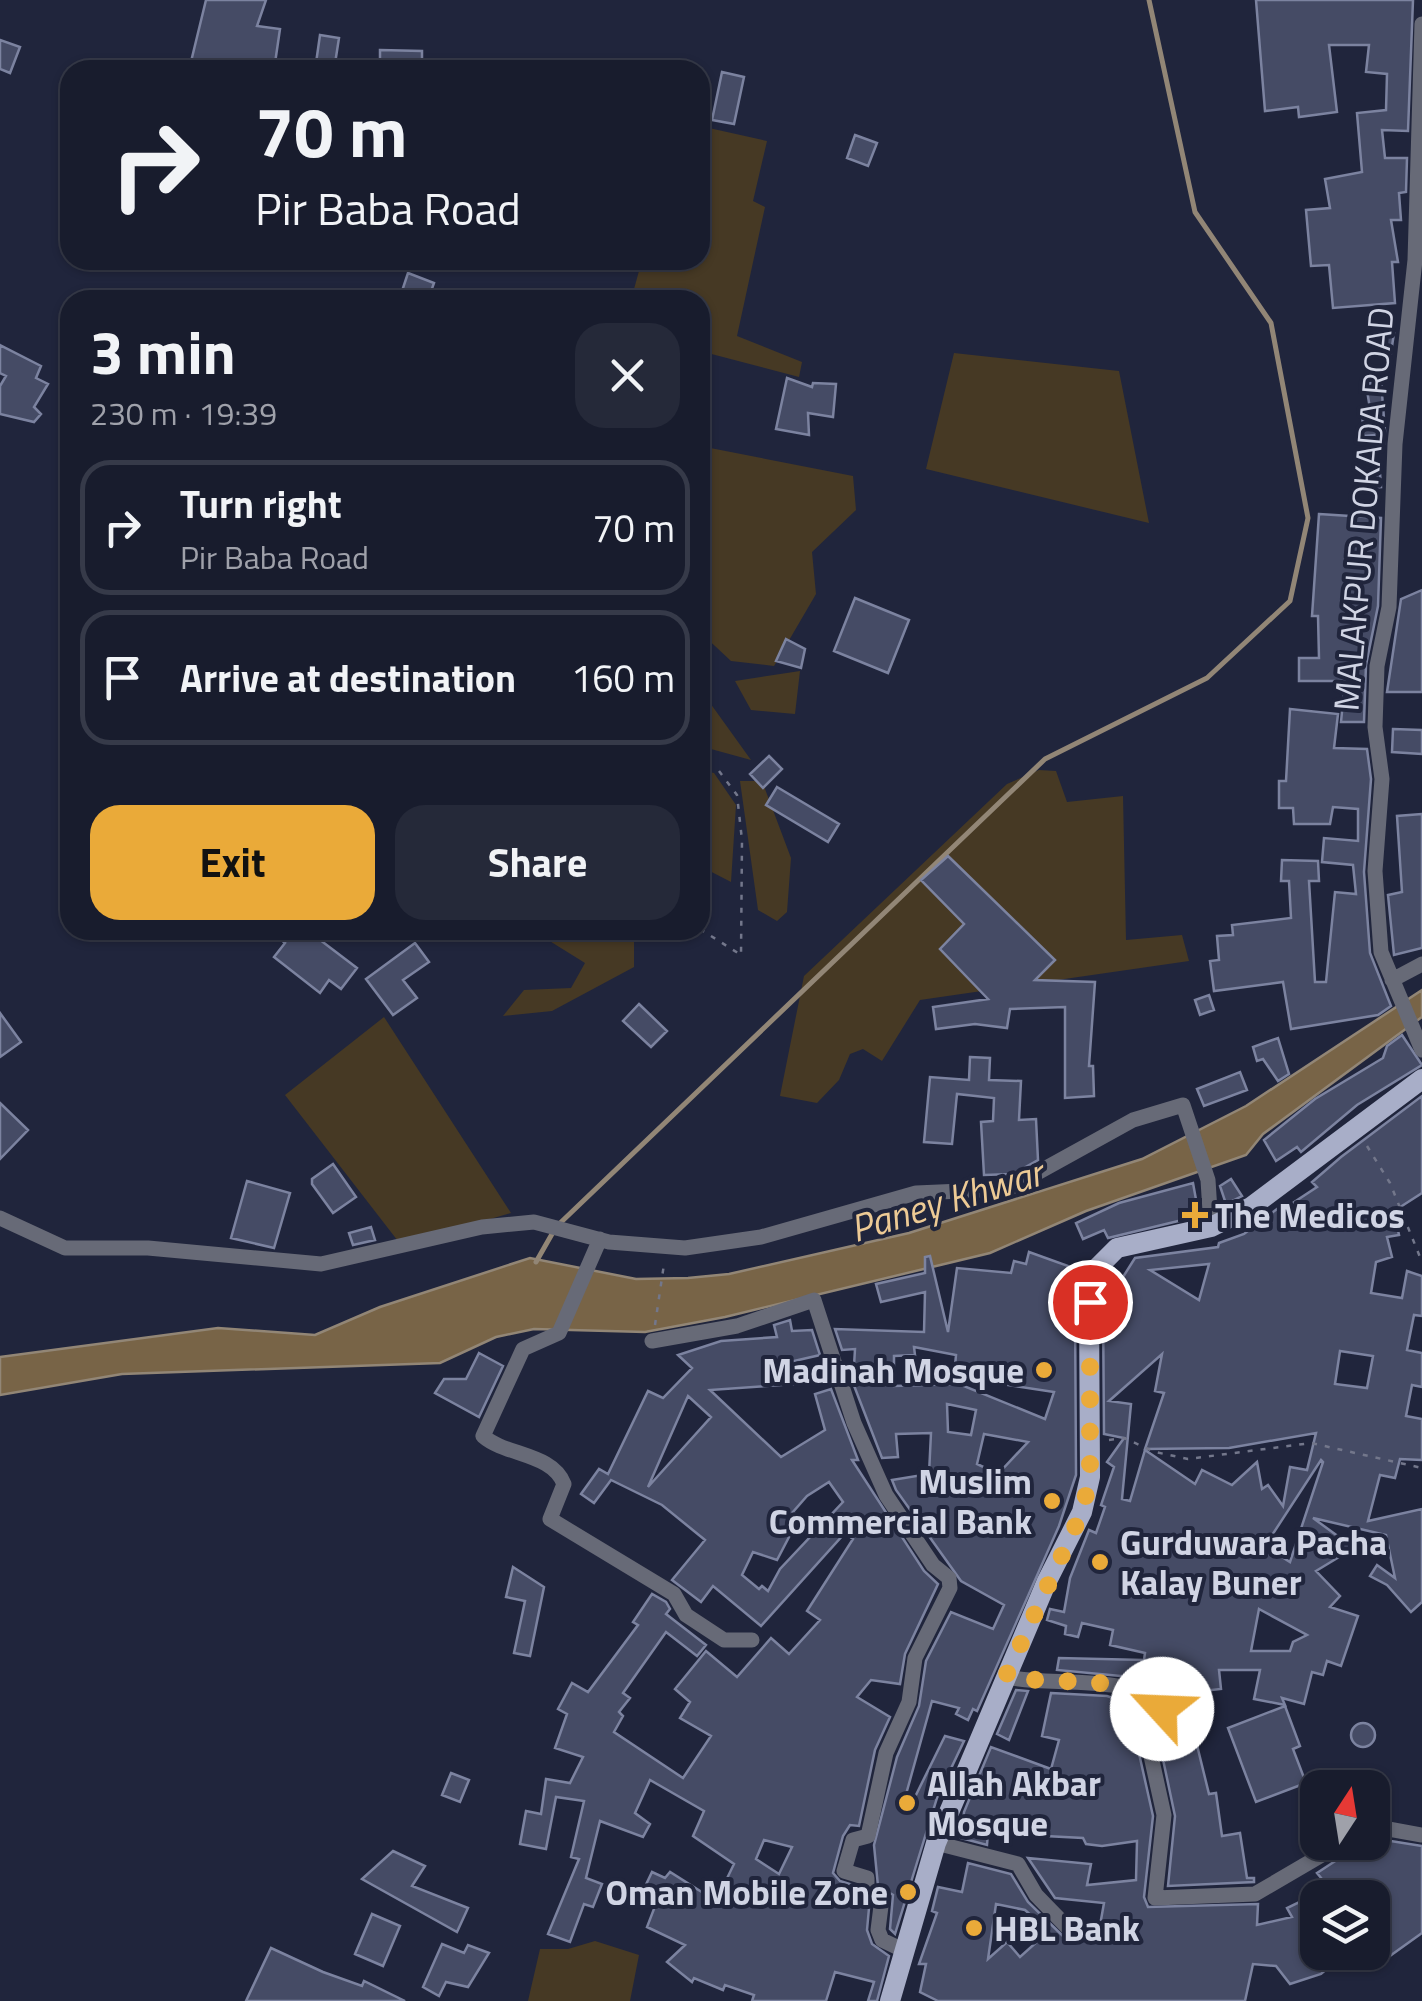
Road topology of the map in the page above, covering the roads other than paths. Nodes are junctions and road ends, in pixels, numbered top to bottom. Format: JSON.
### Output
{"nodes":[{"id":1,"x":1422,"y":24,"type":"edge"},
{"id":2,"x":1422,"y":964,"type":"edge"},
{"id":3,"x":1395,"y":988,"type":"junction"},
{"id":4,"x":1419,"y":1045,"type":"edge"},
{"id":5,"x":1422,"y":1078,"type":"edge"},
{"id":6,"x":0,"y":1218,"type":"edge"},
{"id":7,"x":1212,"y":1227,"type":"junction"},
{"id":8,"x":600,"y":1239,"type":"junction"},
{"id":9,"x":652,"y":1341,"type":"road end"},
{"id":10,"x":752,"y":1640,"type":"dead end"},
{"id":11,"x":1006,"y":1676,"type":"junction"},
{"id":12,"x":1390,"y":1829,"type":"edge"},
{"id":13,"x":1422,"y":1835,"type":"edge"},
{"id":14,"x":936,"y":1843,"type":"junction"},
{"id":15,"x":1312,"y":1860,"type":"edge"},
{"id":16,"x":1071,"y":1931,"type":"dead end"},
{"id":17,"x":905,"y":1951,"type":"junction"},
{"id":18,"x":890,"y":2001,"type":"edge"}],
"edges":[{"from":1,"to":3,"type":"street","name":"MALAKPUR DOKADA ROAD"},
{"from":2,"to":3,"type":"street"},
{"from":3,"to":4,"type":"street","name":"MALAKPUR DOKADA ROAD"},
{"from":5,"to":7,"type":"main road"},
{"from":6,"to":8,"type":"street"},
{"from":7,"to":8,"type":"street"},
{"from":7,"to":11,"type":"main road"},
{"from":8,"to":10,"type":"street"},
{"from":9,"to":17,"type":"street"},
{"from":11,"to":14,"type":"main road"},
{"from":11,"to":15,"type":"street"},
{"from":12,"to":13,"type":"street"},
{"from":14,"to":16,"type":"street"},
{"from":14,"to":17,"type":"main road"},
{"from":17,"to":18,"type":"main road"}]}
